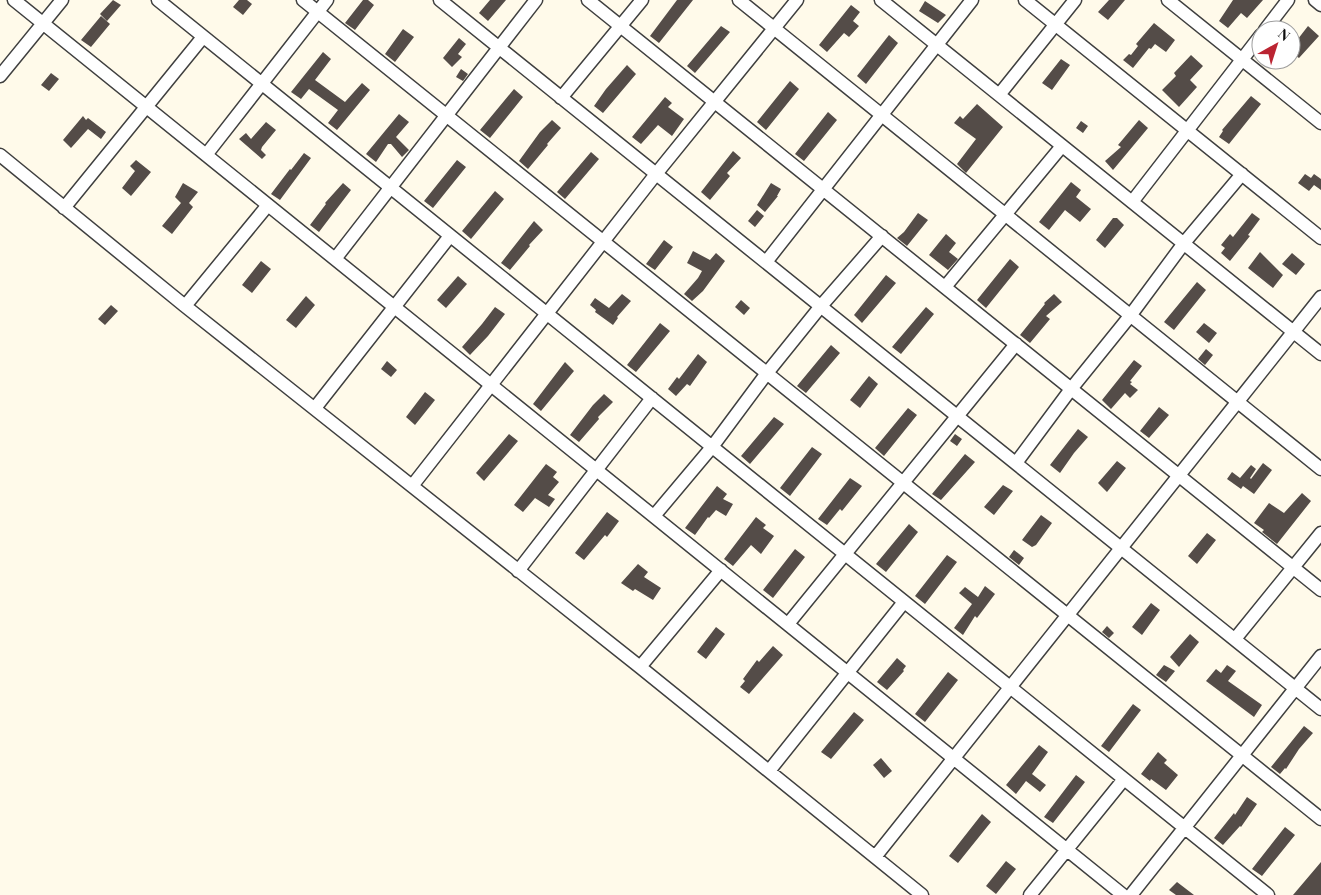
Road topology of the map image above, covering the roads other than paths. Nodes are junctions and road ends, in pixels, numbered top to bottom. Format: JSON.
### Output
{"nodes":[{"id":1,"x":14,"y":0,"type":"edge"},
{"id":2,"x":62,"y":0,"type":"edge"},
{"id":3,"x":158,"y":0,"type":"edge"},
{"id":4,"x":303,"y":0,"type":"edge"},
{"id":5,"x":327,"y":0,"type":"edge"},
{"id":6,"x":440,"y":0,"type":"edge"},
{"id":7,"x":536,"y":0,"type":"edge"},
{"id":8,"x":588,"y":0,"type":"edge"},
{"id":9,"x":642,"y":0,"type":"edge"},
{"id":10,"x":739,"y":0,"type":"edge"},
{"id":11,"x":797,"y":0,"type":"edge"},
{"id":12,"x":881,"y":0,"type":"edge"},
{"id":13,"x":972,"y":0,"type":"edge"},
{"id":14,"x":1025,"y":0,"type":"edge"},
{"id":15,"x":1075,"y":0,"type":"edge"},
{"id":16,"x":1168,"y":0,"type":"edge"},
{"id":17,"x":1288,"y":0,"type":"edge"},
{"id":18,"x":1315,"y":0,"type":"edge"},
{"id":19,"x":1321,"y":5,"type":"edge"},
{"id":20,"x":318,"y":12,"type":"junction"},
{"id":21,"x":1273,"y":20,"type":"edge"},
{"id":22,"x":44,"y":24,"type":"junction"},
{"id":23,"x":1056,"y":24,"type":"junction"},
{"id":24,"x":620,"y":26,"type":"junction"},
{"id":25,"x":774,"y":29,"type":"junction"},
{"id":26,"x":204,"y":37,"type":"junction"},
{"id":27,"x":936,"y":45,"type":"junction"},
{"id":28,"x":499,"y":47,"type":"junction"},
{"id":29,"x":1251,"y":49,"type":"edge"},
{"id":30,"x":1243,"y":60,"type":"junction"},
{"id":31,"x":0,"y":76,"type":"edge"},
{"id":32,"x":262,"y":84,"type":"junction"},
{"id":33,"x":999,"y":95,"type":"junction"},
{"id":34,"x":562,"y":98,"type":"junction"},
{"id":35,"x":715,"y":102,"type":"junction"},
{"id":36,"x":146,"y":106,"type":"junction"},
{"id":37,"x":446,"y":115,"type":"junction"},
{"id":38,"x":881,"y":115,"type":"junction"},
{"id":39,"x":1321,"y":123,"type":"edge"},
{"id":40,"x":1188,"y":131,"type":"junction"},
{"id":41,"x":1062,"y":146,"type":"junction"},
{"id":42,"x":0,"y":155,"type":"edge"},
{"id":43,"x":206,"y":155,"type":"junction"},
{"id":44,"x":656,"y":174,"type":"junction"},
{"id":45,"x":1242,"y":174,"type":"junction"},
{"id":46,"x":390,"y":187,"type":"junction"},
{"id":47,"x":823,"y":189,"type":"junction"},
{"id":48,"x":1132,"y":202,"type":"junction"},
{"id":49,"x":268,"y":205,"type":"junction"},
{"id":50,"x":64,"y":208,"type":"junction"},
{"id":51,"x":1005,"y":214,"type":"junction"},
{"id":52,"x":450,"y":236,"type":"junction"},
{"id":53,"x":882,"y":236,"type":"junction"},
{"id":54,"x":1321,"y":238,"type":"edge"},
{"id":55,"x":604,"y":242,"type":"junction"},
{"id":56,"x":1184,"y":243,"type":"junction"},
{"id":57,"x":335,"y":259,"type":"junction"},
{"id":58,"x":766,"y":262,"type":"junction"},
{"id":59,"x":945,"y":288,"type":"junction"},
{"id":60,"x":1321,"y":297,"type":"edge"},
{"id":61,"x":185,"y":306,"type":"junction"},
{"id":62,"x":394,"y":306,"type":"junction"},
{"id":63,"x":821,"y":306,"type":"junction"},
{"id":64,"x":548,"y":314,"type":"junction"},
{"id":65,"x":1130,"y":316,"type":"junction"},
{"id":66,"x":1293,"y":332,"type":"junction"},
{"id":67,"x":1016,"y":344,"type":"junction"},
{"id":68,"x":1321,"y":354,"type":"edge"},
{"id":69,"x":767,"y":374,"type":"junction"},
{"id":70,"x":491,"y":385,"type":"junction"},
{"id":71,"x":1071,"y":389,"type":"junction"},
{"id":72,"x":652,"y":398,"type":"junction"},
{"id":73,"x":1238,"y":402,"type":"junction"},
{"id":74,"x":315,"y":408,"type":"junction"},
{"id":75,"x":958,"y":416,"type":"junction"},
{"id":76,"x":712,"y":447,"type":"junction"},
{"id":77,"x":1016,"y":463,"type":"junction"},
{"id":78,"x":596,"y":469,"type":"junction"},
{"id":79,"x":1321,"y":469,"type":"edge"},
{"id":80,"x":1178,"y":475,"type":"junction"},
{"id":81,"x":903,"y":483,"type":"junction"},
{"id":82,"x":412,"y":486,"type":"junction"},
{"id":83,"x":654,"y":516,"type":"junction"},
{"id":84,"x":1321,"y":533,"type":"edge"},
{"id":85,"x":1121,"y":548,"type":"junction"},
{"id":86,"x":845,"y":554,"type":"junction"},
{"id":87,"x":1293,"y":568,"type":"junction"},
{"id":88,"x":721,"y":570,"type":"junction"},
{"id":89,"x":518,"y":571,"type":"junction"},
{"id":90,"x":1321,"y":590,"type":"edge"},
{"id":91,"x":904,"y":602,"type":"junction"},
{"id":92,"x":1067,"y":615,"type":"junction"},
{"id":93,"x":788,"y":624,"type":"junction"},
{"id":94,"x":1235,"y":639,"type":"junction"},
{"id":95,"x":1321,"y":656,"type":"edge"},
{"id":96,"x":640,"y":667,"type":"junction"},
{"id":97,"x":846,"y":672,"type":"junction"},
{"id":98,"x":1010,"y":687,"type":"junction"},
{"id":99,"x":1296,"y":688,"type":"junction"},
{"id":100,"x":1321,"y":708,"type":"edge"},
{"id":101,"x":1242,"y":756,"type":"junction"},
{"id":102,"x":954,"y":758,"type":"junction"},
{"id":103,"x":769,"y":771,"type":"junction"},
{"id":104,"x":1124,"y":779,"type":"junction"},
{"id":105,"x":1321,"y":820,"type":"edge"},
{"id":106,"x":1184,"y":828,"type":"junction"},
{"id":107,"x":1067,"y":849,"type":"junction"},
{"id":108,"x":875,"y":857,"type":"junction"},
{"id":109,"x":922,"y":895,"type":"edge"},
{"id":110,"x":1030,"y":895,"type":"edge"},
{"id":111,"x":1123,"y":895,"type":"edge"},
{"id":112,"x":1131,"y":895,"type":"edge"},
{"id":113,"x":1268,"y":895,"type":"edge"}],
"edges":[{"from":1,"to":22,"type":"street"},
{"from":2,"to":22,"type":"street"},
{"from":3,"to":26,"type":"street"},
{"from":4,"to":20,"type":"street"},
{"from":5,"to":20,"type":"street"},
{"from":6,"to":28,"type":"street"},
{"from":7,"to":28,"type":"street"},
{"from":8,"to":24,"type":"street"},
{"from":9,"to":24,"type":"street"},
{"from":10,"to":25,"type":"street"},
{"from":11,"to":25,"type":"street"},
{"from":12,"to":27,"type":"street"},
{"from":13,"to":27,"type":"street"},
{"from":14,"to":23,"type":"street"},
{"from":15,"to":23,"type":"street"},
{"from":16,"to":30,"type":"street"},
{"from":17,"to":21,"type":"street"},
{"from":18,"to":19,"type":"street"},
{"from":20,"to":32,"type":"street"},
{"from":20,"to":37,"type":"street"},
{"from":22,"to":31,"type":"street"},
{"from":22,"to":36,"type":"street"},
{"from":23,"to":33,"type":"street"},
{"from":23,"to":40,"type":"street"},
{"from":24,"to":34,"type":"street"},
{"from":24,"to":35,"type":"street"},
{"from":25,"to":35,"type":"street"},
{"from":25,"to":38,"type":"street"},
{"from":26,"to":32,"type":"street"},
{"from":26,"to":36,"type":"street"},
{"from":27,"to":33,"type":"street"},
{"from":27,"to":38,"type":"street"},
{"from":28,"to":34,"type":"street"},
{"from":28,"to":37,"type":"street"},
{"from":29,"to":30,"type":"street"},
{"from":30,"to":39,"type":"street"},
{"from":30,"to":40,"type":"street"},
{"from":32,"to":43,"type":"street"},
{"from":32,"to":46,"type":"street"},
{"from":33,"to":41,"type":"street"},
{"from":34,"to":44,"type":"street"},
{"from":35,"to":44,"type":"street"},
{"from":35,"to":47,"type":"street"},
{"from":36,"to":43,"type":"street"},
{"from":36,"to":50,"type":"street"},
{"from":37,"to":46,"type":"street"},
{"from":37,"to":55,"type":"street"},
{"from":38,"to":47,"type":"street"},
{"from":38,"to":51,"type":"street"},
{"from":40,"to":45,"type":"street"},
{"from":40,"to":48,"type":"street"},
{"from":41,"to":48,"type":"street"},
{"from":41,"to":51,"type":"street"},
{"from":42,"to":50,"type":"street"},
{"from":43,"to":49,"type":"street"},
{"from":44,"to":55,"type":"street"},
{"from":44,"to":58,"type":"street"},
{"from":45,"to":54,"type":"street"},
{"from":45,"to":56,"type":"street"},
{"from":46,"to":52,"type":"street"},
{"from":46,"to":57,"type":"street"},
{"from":47,"to":53,"type":"street"},
{"from":47,"to":58,"type":"street"},
{"from":48,"to":56,"type":"street"},
{"from":49,"to":57,"type":"street"},
{"from":49,"to":61,"type":"street"},
{"from":50,"to":61,"type":"street"},
{"from":51,"to":59,"type":"street"},
{"from":51,"to":65,"type":"street"},
{"from":52,"to":62,"type":"street"},
{"from":52,"to":64,"type":"street"},
{"from":53,"to":59,"type":"street"},
{"from":53,"to":63,"type":"street"},
{"from":55,"to":64,"type":"street"},
{"from":55,"to":69,"type":"street"},
{"from":56,"to":65,"type":"street"},
{"from":56,"to":66,"type":"street"},
{"from":57,"to":62,"type":"street"},
{"from":58,"to":63,"type":"street"},
{"from":59,"to":67,"type":"street"},
{"from":60,"to":66,"type":"street"},
{"from":61,"to":74,"type":"street"},
{"from":62,"to":70,"type":"street"},
{"from":62,"to":74,"type":"street"},
{"from":63,"to":69,"type":"street"},
{"from":63,"to":75,"type":"street"},
{"from":64,"to":70,"type":"street"},
{"from":64,"to":72,"type":"street"},
{"from":65,"to":71,"type":"street"},
{"from":65,"to":73,"type":"street"},
{"from":66,"to":68,"type":"street"},
{"from":66,"to":73,"type":"street"},
{"from":67,"to":71,"type":"street"},
{"from":67,"to":75,"type":"street"},
{"from":69,"to":76,"type":"street"},
{"from":69,"to":81,"type":"street"},
{"from":70,"to":78,"type":"street"},
{"from":70,"to":82,"type":"street"},
{"from":71,"to":77,"type":"street"},
{"from":71,"to":80,"type":"street"},
{"from":72,"to":76,"type":"street"},
{"from":72,"to":78,"type":"street"},
{"from":73,"to":79,"type":"street"},
{"from":73,"to":80,"type":"street"},
{"from":74,"to":82,"type":"street"},
{"from":75,"to":77,"type":"street"},
{"from":75,"to":81,"type":"street"},
{"from":76,"to":83,"type":"street"},
{"from":76,"to":86,"type":"street"},
{"from":77,"to":85,"type":"street"},
{"from":78,"to":83,"type":"street"},
{"from":78,"to":89,"type":"street"},
{"from":80,"to":85,"type":"street"},
{"from":80,"to":87,"type":"street"},
{"from":81,"to":86,"type":"street"},
{"from":81,"to":92,"type":"street"},
{"from":82,"to":89,"type":"street"},
{"from":83,"to":88,"type":"street"},
{"from":84,"to":87,"type":"street"},
{"from":85,"to":92,"type":"street"},
{"from":85,"to":94,"type":"street"},
{"from":86,"to":91,"type":"street"},
{"from":86,"to":93,"type":"street"},
{"from":87,"to":90,"type":"street"},
{"from":87,"to":94,"type":"street"},
{"from":88,"to":93,"type":"street"},
{"from":88,"to":96,"type":"street"},
{"from":89,"to":96,"type":"street"},
{"from":91,"to":97,"type":"street"},
{"from":91,"to":98,"type":"street"},
{"from":92,"to":98,"type":"street"},
{"from":92,"to":101,"type":"street"},
{"from":93,"to":97,"type":"street"},
{"from":94,"to":99,"type":"street"},
{"from":95,"to":99,"type":"street"},
{"from":96,"to":103,"type":"street"},
{"from":97,"to":102,"type":"street"},
{"from":97,"to":103,"type":"street"},
{"from":98,"to":102,"type":"street"},
{"from":98,"to":104,"type":"street"},
{"from":99,"to":100,"type":"street"},
{"from":99,"to":101,"type":"street"},
{"from":101,"to":105,"type":"street"},
{"from":101,"to":106,"type":"street"},
{"from":102,"to":107,"type":"street"},
{"from":102,"to":108,"type":"street"},
{"from":103,"to":108,"type":"street"},
{"from":104,"to":106,"type":"street"},
{"from":104,"to":107,"type":"street"},
{"from":106,"to":112,"type":"street"},
{"from":106,"to":113,"type":"street"},
{"from":107,"to":110,"type":"street"},
{"from":107,"to":111,"type":"street"},
{"from":108,"to":109,"type":"street"}]}
